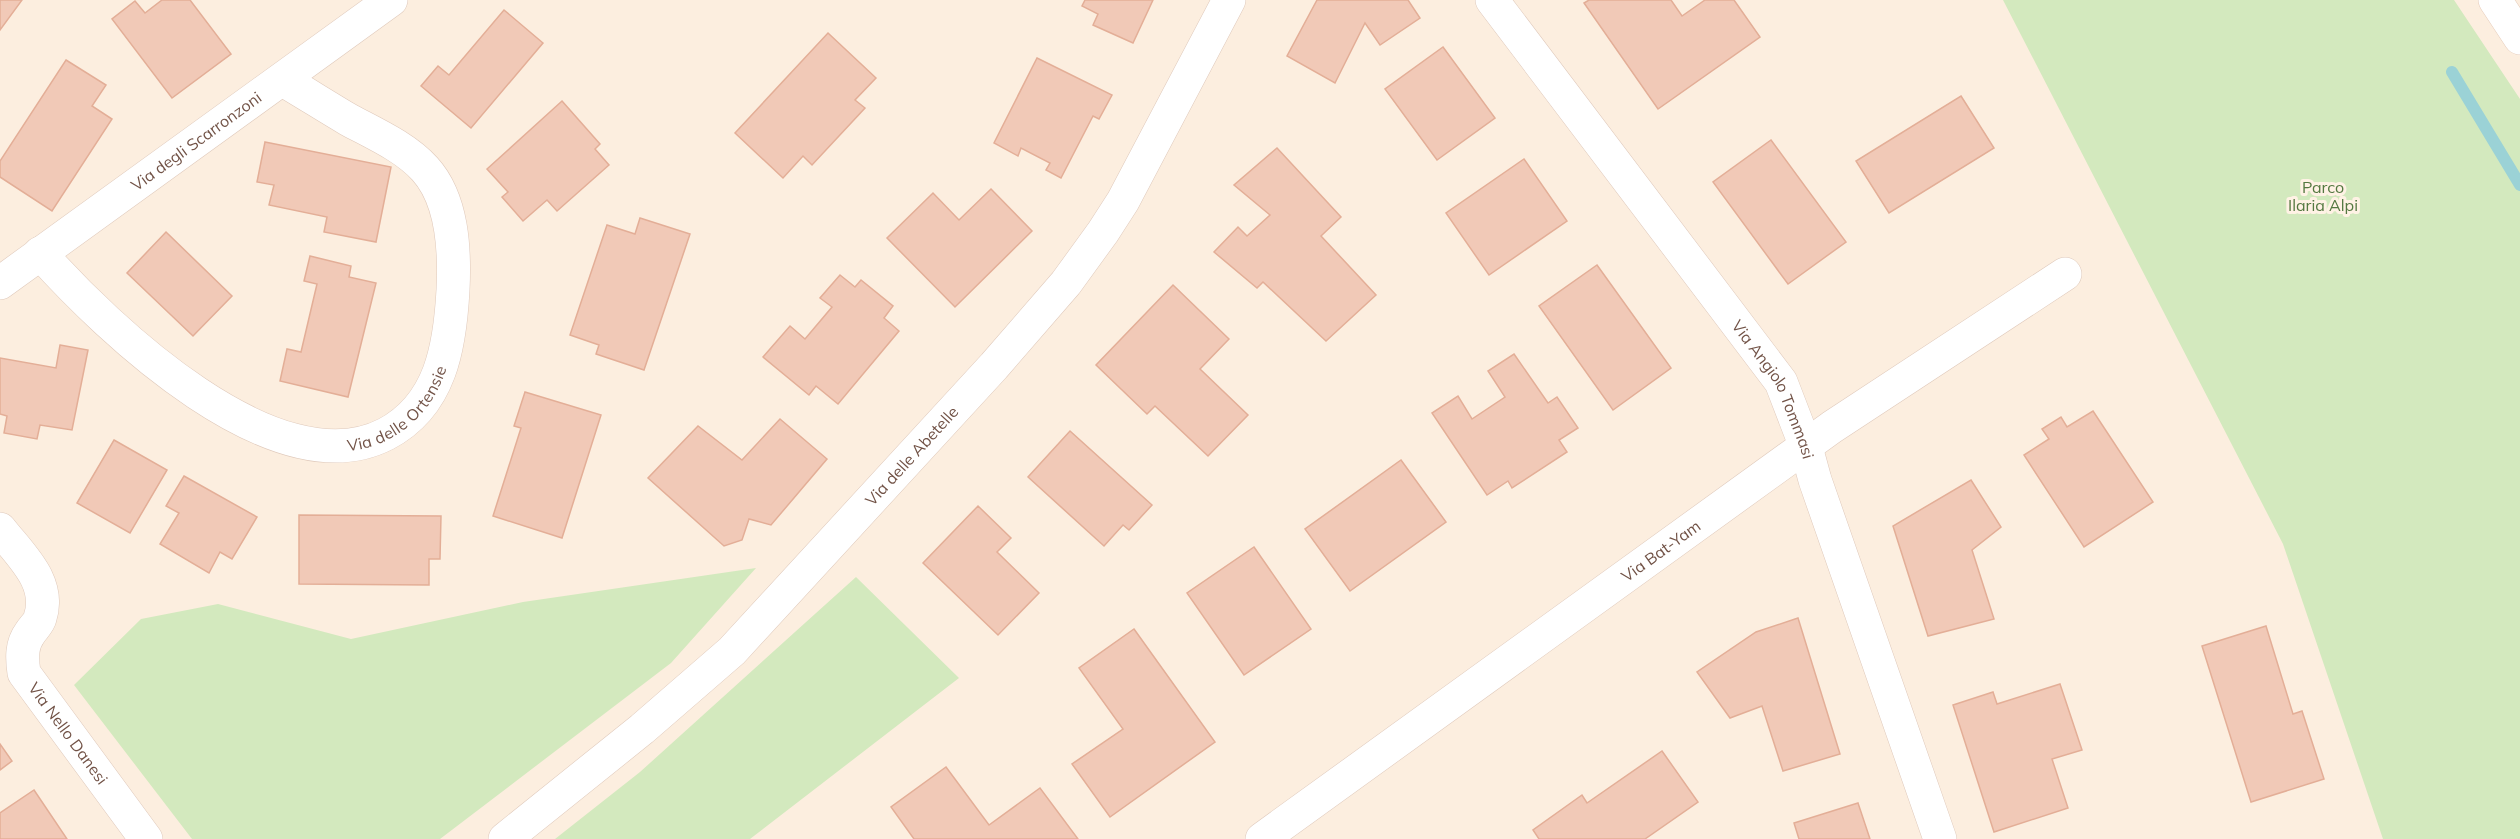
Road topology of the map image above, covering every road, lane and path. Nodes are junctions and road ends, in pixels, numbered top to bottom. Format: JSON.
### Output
{"nodes":[{"id":1,"x":391,"y":0,"type":"edge"},
{"id":2,"x":1229,"y":0,"type":"edge"},
{"id":3,"x":1492,"y":0,"type":"edge"},
{"id":4,"x":2495,"y":0,"type":"edge"},
{"id":5,"x":2520,"y":38,"type":"edge"},
{"id":6,"x":283,"y":80,"type":"junction"},
{"id":7,"x":40,"y":254,"type":"junction"},
{"id":8,"x":2066,"y":274,"type":"dead end"},
{"id":9,"x":0,"y":283,"type":"edge"},
{"id":10,"x":1806,"y":447,"type":"junction"},
{"id":11,"x":0,"y":528,"type":"edge"},
{"id":12,"x":146,"y":839,"type":"edge"},
{"id":13,"x":505,"y":839,"type":"edge"},
{"id":14,"x":1262,"y":839,"type":"edge"},
{"id":15,"x":1940,"y":839,"type":"edge"}],
"edges":[{"from":1,"to":6,"type":"street","name":"Via degli Scarronzoni"},
{"from":2,"to":13,"type":"street","name":"Via delle Abetelle"},
{"from":3,"to":10,"type":"street","name":"Via Angiolo Tommasi"},
{"from":4,"to":5,"type":"street"},
{"from":6,"to":7,"type":"street","name":"Via degli Scarronzoni"},
{"from":6,"to":7,"type":"street","name":"Via delle Ortensie"},
{"from":7,"to":9,"type":"street","name":"Via degli Scarronzoni"},
{"from":8,"to":10,"type":"street","name":"Via Bat-Yam"},
{"from":10,"to":14,"type":"street","name":"Via Bat-Yam"},
{"from":10,"to":15,"type":"street","name":"Via Angiolo Tommasi"},
{"from":11,"to":12,"type":"street","name":"Via Nello Danesi"}]}
